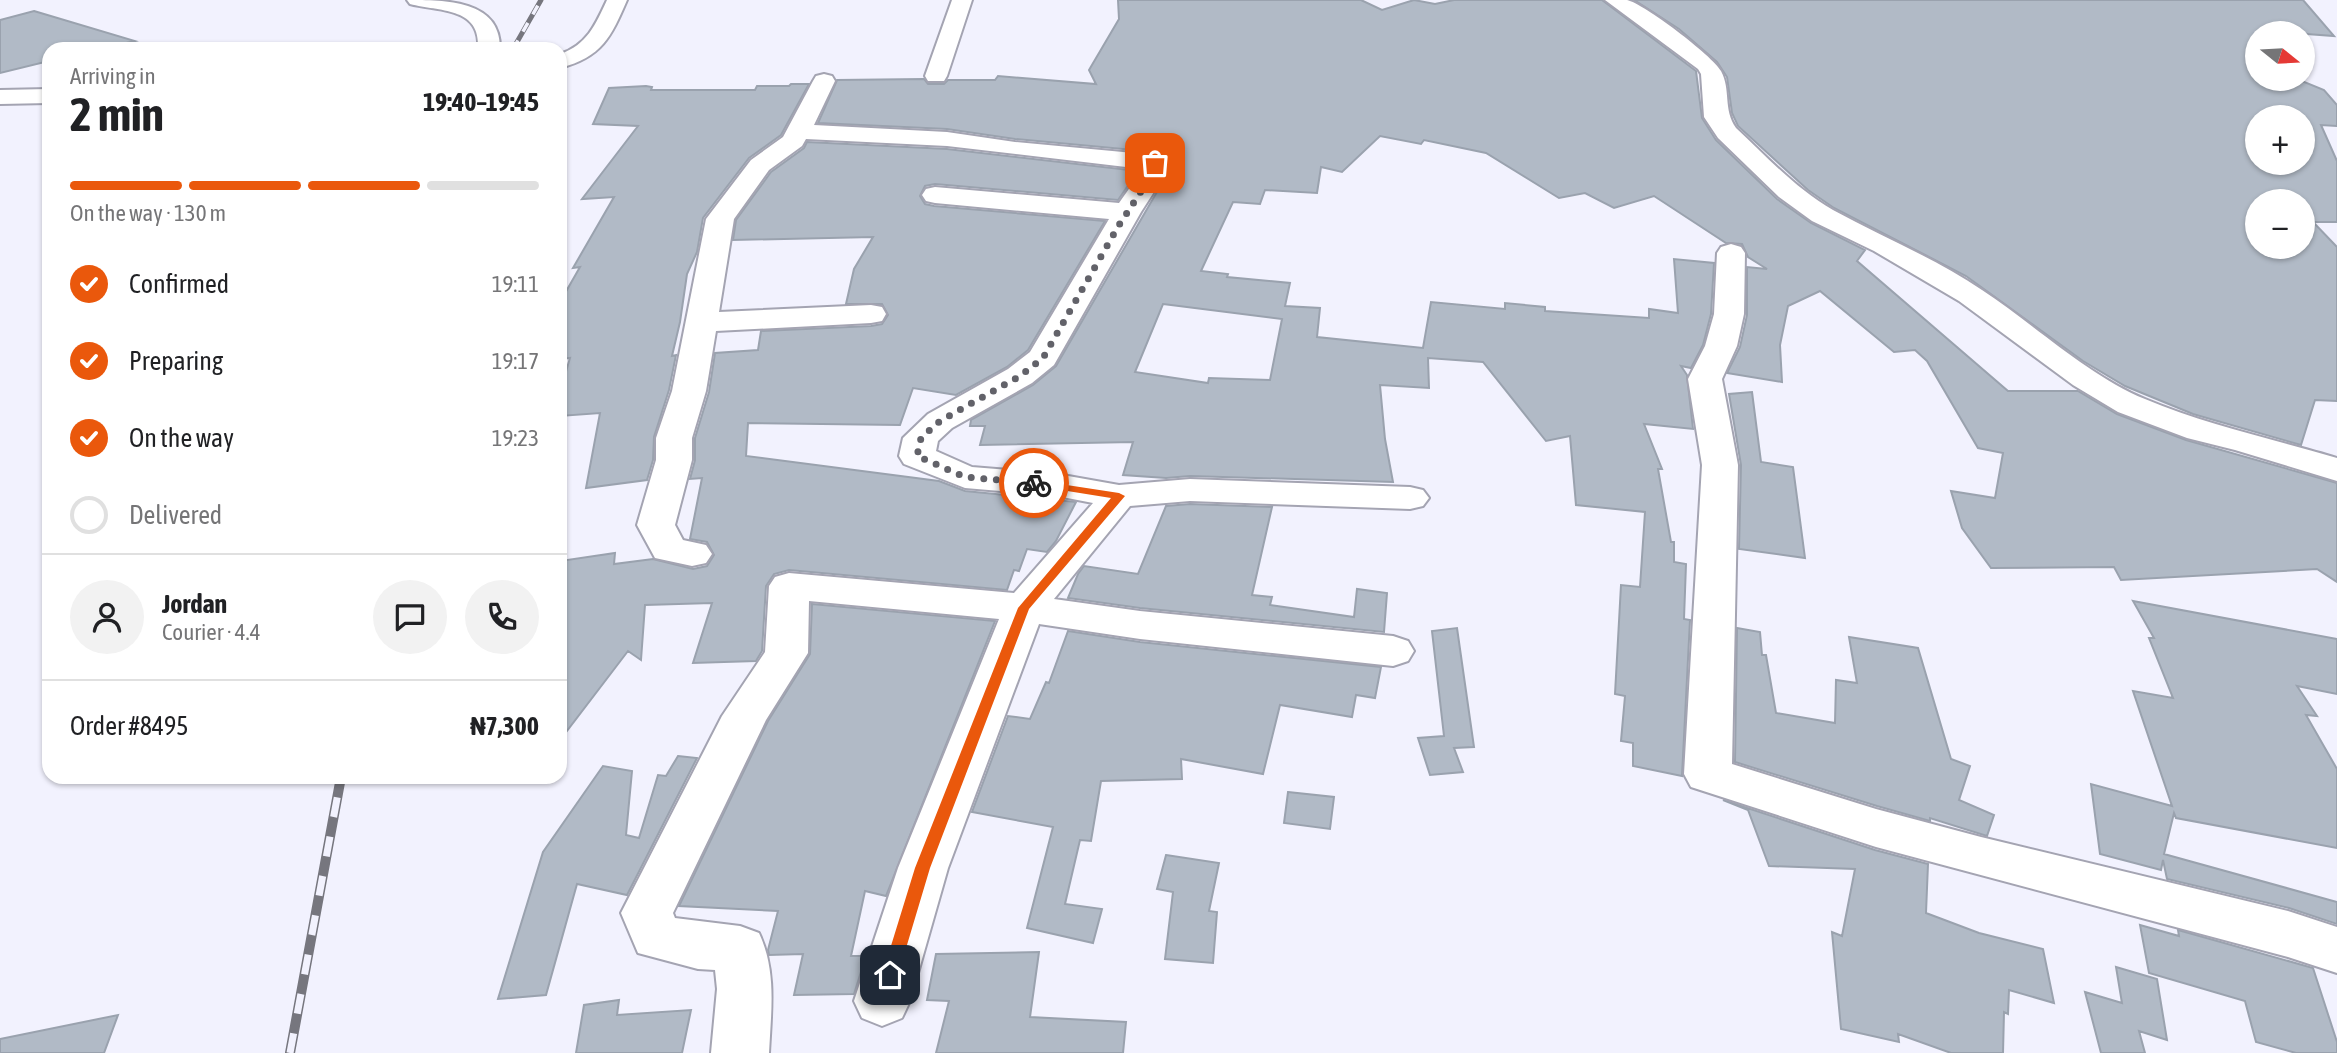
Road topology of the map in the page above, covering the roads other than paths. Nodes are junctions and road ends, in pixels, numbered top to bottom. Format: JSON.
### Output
{"nodes":[{"id":1,"x":417,"y":0,"type":"edge"},
{"id":2,"x":617,"y":0,"type":"edge"},
{"id":3,"x":962,"y":0,"type":"edge"},
{"id":4,"x":1615,"y":0,"type":"edge"},
{"id":5,"x":490,"y":42,"type":"edge"},
{"id":6,"x":567,"y":59,"type":"edge"},
{"id":7,"x":936,"y":76,"type":"dead end"},
{"id":8,"x":824,"y":81,"type":"dead end"},
{"id":9,"x":42,"y":96,"type":"edge"},
{"id":10,"x":0,"y":97,"type":"edge"},
{"id":11,"x":798,"y":131,"type":"junction"},
{"id":12,"x":935,"y":195,"type":"dead end"},
{"id":13,"x":1127,"y":212,"type":"junction"},
{"id":14,"x":1731,"y":253,"type":"dead end"},
{"id":15,"x":871,"y":314,"type":"dead end"},
{"id":16,"x":702,"y":323,"type":"junction"},
{"id":17,"x":2337,"y":470,"type":"edge"},
{"id":18,"x":1119,"y":496,"type":"junction"},
{"id":19,"x":1410,"y":498,"type":"dead end"},
{"id":20,"x":692,"y":554,"type":"dead end"},
{"id":21,"x":1024,"y":608,"type":"junction"},
{"id":22,"x":1393,"y":652,"type":"dead end"},
{"id":23,"x":2337,"y":950,"type":"edge"},
{"id":24,"x":882,"y":1001,"type":"dead end"},
{"id":25,"x":740,"y":1053,"type":"edge"}],
"edges":[{"from":1,"to":5,"type":"street"},
{"from":2,"to":6,"type":"street"},
{"from":3,"to":7,"type":"street"},
{"from":4,"to":17,"type":"street"},
{"from":8,"to":11,"type":"street"},
{"from":9,"to":10,"type":"street"},
{"from":11,"to":13,"type":"street"},
{"from":11,"to":16,"type":"street"},
{"from":12,"to":13,"type":"street"},
{"from":13,"to":18,"type":"street"},
{"from":14,"to":23,"type":"street"},
{"from":15,"to":16,"type":"street"},
{"from":16,"to":20,"type":"street"},
{"from":18,"to":19,"type":"street"},
{"from":18,"to":21,"type":"street"},
{"from":21,"to":22,"type":"street"},
{"from":21,"to":24,"type":"street"},
{"from":21,"to":25,"type":"street"}]}
